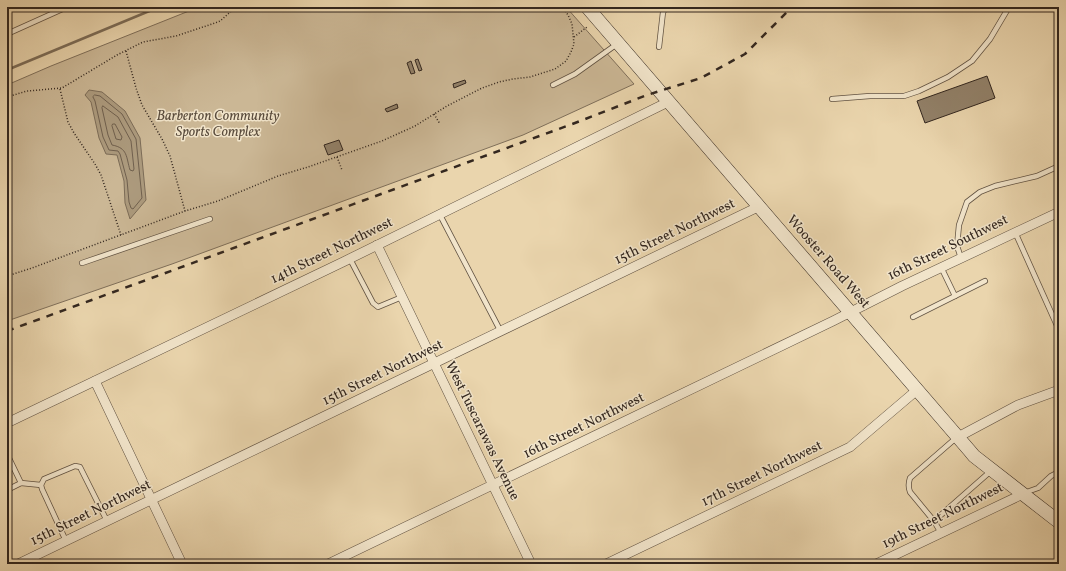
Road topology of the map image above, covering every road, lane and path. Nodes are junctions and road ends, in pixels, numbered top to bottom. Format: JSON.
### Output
{"nodes":[{"id":1,"x":67,"y":7,"type":"edge"},
{"id":2,"x":236,"y":7,"type":"edge"},
{"id":3,"x":562,"y":7,"type":"edge"},
{"id":4,"x":587,"y":7,"type":"edge"},
{"id":5,"x":667,"y":7,"type":"edge"},
{"id":6,"x":1009,"y":7,"type":"edge"},
{"id":7,"x":587,"y":27,"type":"dead end"},
{"id":8,"x":7,"y":34,"type":"edge"},
{"id":9,"x":574,"y":37,"type":"junction"},
{"id":10,"x":618,"y":43,"type":"junction"},
{"id":11,"x":659,"y":47,"type":"dead end"},
{"id":12,"x":126,"y":51,"type":"junction"},
{"id":13,"x":553,"y":85,"type":"dead end"},
{"id":14,"x":60,"y":89,"type":"junction"},
{"id":15,"x":7,"y":97,"type":"edge"},
{"id":16,"x":832,"y":99,"type":"dead end"},
{"id":17,"x":668,"y":102,"type":"junction"},
{"id":18,"x":434,"y":114,"type":"junction"},
{"id":19,"x":440,"y":124,"type":"dead end"},
{"id":20,"x":337,"y":157,"type":"junction"},
{"id":21,"x":1059,"y":166,"type":"edge"},
{"id":22,"x":342,"y":170,"type":"dead end"},
{"id":23,"x":760,"y":206,"type":"junction"},
{"id":24,"x":185,"y":211,"type":"junction"},
{"id":25,"x":1059,"y":212,"type":"edge"},
{"id":26,"x":440,"y":215,"type":"junction"},
{"id":27,"x":210,"y":219,"type":"dead end"},
{"id":28,"x":1015,"y":232,"type":"junction"},
{"id":29,"x":121,"y":234,"type":"junction"},
{"id":30,"x":377,"y":245,"type":"junction"},
{"id":31,"x":962,"y":258,"type":"junction"},
{"id":32,"x":350,"y":259,"type":"junction"},
{"id":33,"x":82,"y":263,"type":"dead end"},
{"id":34,"x":941,"y":267,"type":"junction"},
{"id":35,"x":7,"y":276,"type":"edge"},
{"id":36,"x":986,"y":281,"type":"dead end"},
{"id":37,"x":955,"y":296,"type":"junction"},
{"id":38,"x":402,"y":297,"type":"junction"},
{"id":39,"x":851,"y":312,"type":"junction"},
{"id":40,"x":913,"y":317,"type":"dead end"},
{"id":41,"x":1059,"y":330,"type":"edge"},
{"id":42,"x":501,"y":332,"type":"junction"},
{"id":43,"x":434,"y":364,"type":"junction"},
{"id":44,"x":95,"y":381,"type":"junction"},
{"id":45,"x":917,"y":390,"type":"junction"},
{"id":46,"x":1059,"y":390,"type":"edge"},
{"id":47,"x":7,"y":423,"type":"edge"},
{"id":48,"x":958,"y":437,"type":"junction"},
{"id":49,"x":7,"y":454,"type":"edge"},
{"id":50,"x":992,"y":470,"type":"junction"},
{"id":51,"x":1059,"y":472,"type":"edge"},
{"id":52,"x":21,"y":483,"type":"junction"},
{"id":53,"x":41,"y":484,"type":"junction"},
{"id":54,"x":493,"y":485,"type":"junction"},
{"id":55,"x":7,"y":490,"type":"edge"},
{"id":56,"x":1023,"y":494,"type":"junction"},
{"id":57,"x":151,"y":500,"type":"junction"},
{"id":58,"x":107,"y":521,"type":"junction"},
{"id":59,"x":934,"y":521,"type":"junction"},
{"id":60,"x":1059,"y":522,"type":"edge"},
{"id":61,"x":941,"y":533,"type":"junction"},
{"id":62,"x":66,"y":541,"type":"junction"},
{"id":63,"x":18,"y":564,"type":"edge"},
{"id":64,"x":182,"y":564,"type":"edge"},
{"id":65,"x":328,"y":564,"type":"edge"},
{"id":66,"x":531,"y":564,"type":"edge"},
{"id":67,"x":606,"y":564,"type":"edge"},
{"id":68,"x":876,"y":564,"type":"edge"}],
"edges":[{"from":1,"to":8,"type":"lane"},
{"from":2,"to":12,"type":"path"},
{"from":3,"to":9,"type":"path"},
{"from":4,"to":10,"type":"main road","name":"Wooster Road West"},
{"from":5,"to":11,"type":"lane"},
{"from":6,"to":16,"type":"lane"},
{"from":7,"to":9,"type":"path"},
{"from":9,"to":18,"type":"path"},
{"from":10,"to":13,"type":"lane"},
{"from":10,"to":17,"type":"main road","name":"Wooster Road West"},
{"from":12,"to":14,"type":"path"},
{"from":12,"to":24,"type":"path"},
{"from":14,"to":15,"type":"path"},
{"from":14,"to":29,"type":"path"},
{"from":17,"to":23,"type":"main road","name":"Wooster Road West"},
{"from":17,"to":26,"type":"street","name":"14th Street Northwest"},
{"from":18,"to":19,"type":"path"},
{"from":18,"to":20,"type":"path"},
{"from":20,"to":22,"type":"path"},
{"from":20,"to":24,"type":"path"},
{"from":21,"to":31,"type":"lane"},
{"from":23,"to":39,"type":"main road","name":"Wooster Road West"},
{"from":23,"to":42,"type":"street","name":"15th Street Northwest"},
{"from":24,"to":29,"type":"path"},
{"from":25,"to":28,"type":"street","name":"16th Street Southwest"},
{"from":26,"to":30,"type":"street","name":"14th Street Northwest"},
{"from":26,"to":42,"type":"lane"},
{"from":27,"to":33,"type":"lane"},
{"from":28,"to":31,"type":"street","name":"16th Street Southwest"},
{"from":28,"to":41,"type":"lane"},
{"from":29,"to":35,"type":"path"},
{"from":30,"to":32,"type":"street","name":"14th Street Northwest"},
{"from":30,"to":38,"type":"street","name":"West Tuscarawas Avenue"},
{"from":31,"to":34,"type":"street","name":"16th Street Southwest"},
{"from":32,"to":38,"type":"lane"},
{"from":32,"to":44,"type":"street","name":"14th Street Northwest"},
{"from":34,"to":37,"type":"lane"},
{"from":34,"to":39,"type":"street","name":"16th Street Southwest"},
{"from":36,"to":37,"type":"lane"},
{"from":37,"to":40,"type":"lane"},
{"from":38,"to":43,"type":"street","name":"West Tuscarawas Avenue"},
{"from":39,"to":45,"type":"main road","name":"Wooster Road West"},
{"from":39,"to":54,"type":"street","name":"16th Street Northwest"},
{"from":42,"to":43,"type":"street","name":"15th Street Northwest"},
{"from":43,"to":54,"type":"street","name":"West Tuscarawas Avenue"},
{"from":43,"to":57,"type":"street","name":"15th Street Northwest"},
{"from":44,"to":47,"type":"street","name":"14th Street Northwest"},
{"from":44,"to":57,"type":"street"},
{"from":45,"to":48,"type":"main road","name":"Wooster Road West"},
{"from":45,"to":67,"type":"street","name":"17th Street Northwest"},
{"from":46,"to":48,"type":"street"},
{"from":48,"to":50,"type":"main road","name":"Wooster Road West"},
{"from":48,"to":59,"type":"lane"},
{"from":49,"to":52,"type":"lane"},
{"from":50,"to":56,"type":"main road","name":"Wooster Road West"},
{"from":50,"to":59,"type":"lane"},
{"from":51,"to":56,"type":"lane"},
{"from":52,"to":53,"type":"lane"},
{"from":52,"to":55,"type":"lane"},
{"from":53,"to":58,"type":"lane"},
{"from":53,"to":62,"type":"lane"},
{"from":54,"to":65,"type":"street","name":"16th Street Northwest"},
{"from":54,"to":66,"type":"street","name":"West Tuscarawas Avenue"},
{"from":56,"to":60,"type":"main road","name":"Wooster Road West"},
{"from":56,"to":61,"type":"street","name":"19th Street Northwest"},
{"from":57,"to":58,"type":"street","name":"15th Street Northwest"},
{"from":57,"to":64,"type":"street"},
{"from":58,"to":62,"type":"street","name":"15th Street Northwest"},
{"from":59,"to":61,"type":"lane"},
{"from":61,"to":68,"type":"street","name":"19th Street Northwest"},
{"from":62,"to":63,"type":"street","name":"15th Street Northwest"}]}
